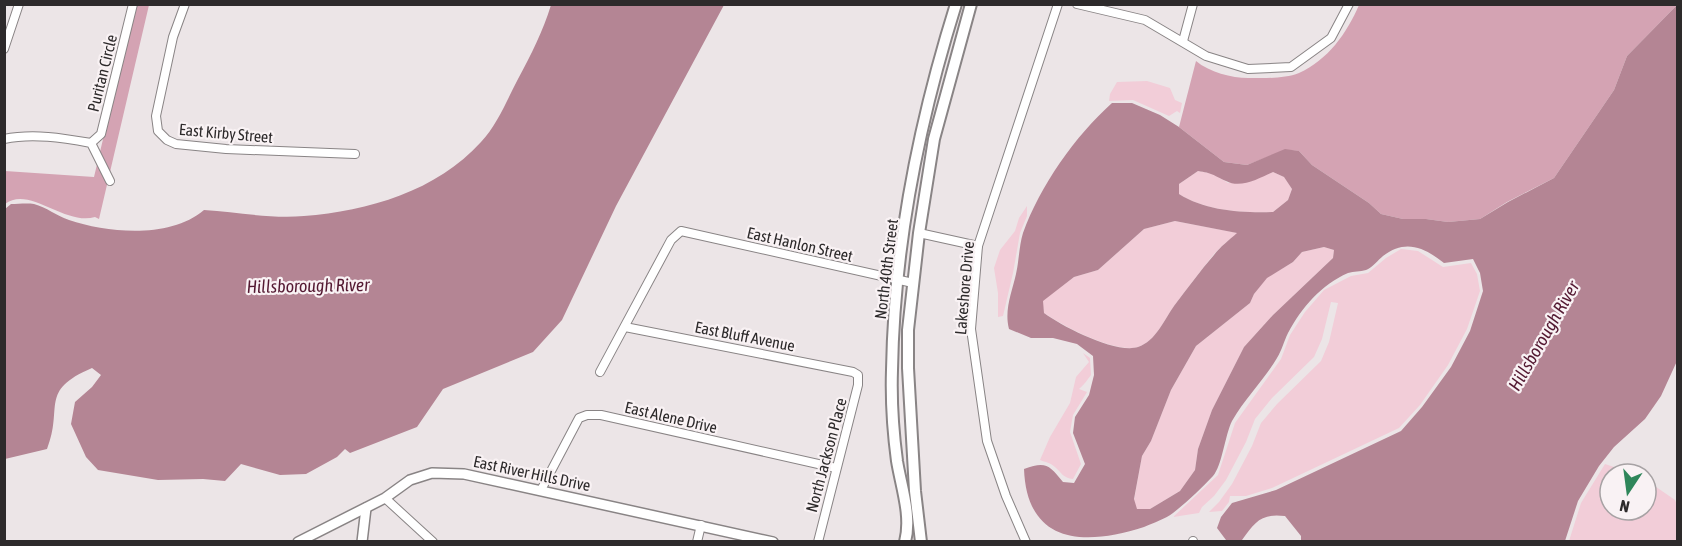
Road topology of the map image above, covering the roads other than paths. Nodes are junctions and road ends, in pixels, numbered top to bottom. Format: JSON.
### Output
{"nodes":[{"id":1,"x":19,"y":4,"type":"edge"},
{"id":2,"x":133,"y":4,"type":"edge"},
{"id":3,"x":185,"y":4,"type":"edge"},
{"id":4,"x":957,"y":4,"type":"edge"},
{"id":5,"x":971,"y":4,"type":"edge"},
{"id":6,"x":1058,"y":4,"type":"edge"},
{"id":7,"x":1077,"y":4,"type":"edge"},
{"id":8,"x":1193,"y":4,"type":"edge"},
{"id":9,"x":1349,"y":4,"type":"edge"},
{"id":10,"x":1183,"y":41,"type":"junction"},
{"id":11,"x":4,"y":49,"type":"edge"},
{"id":12,"x":920,"y":135,"type":"junction"},
{"id":13,"x":4,"y":139,"type":"edge"},
{"id":14,"x":934,"y":139,"type":"junction"},
{"id":15,"x":91,"y":143,"type":"junction"},
{"id":16,"x":355,"y":154,"type":"dead end"},
{"id":17,"x":110,"y":181,"type":"dead end"},
{"id":18,"x":919,"y":233,"type":"junction"},
{"id":19,"x":978,"y":246,"type":"junction"},
{"id":20,"x":898,"y":279,"type":"junction"},
{"id":21,"x":913,"y":284,"type":"junction"},
{"id":22,"x":625,"y":327,"type":"junction"},
{"id":23,"x":600,"y":372,"type":"dead end"},
{"id":24,"x":858,"y":375,"type":"joint"},
{"id":25,"x":836,"y":468,"type":"junction"},
{"id":26,"x":541,"y":490,"type":"junction"},
{"id":27,"x":386,"y":498,"type":"junction"},
{"id":28,"x":366,"y":508,"type":"junction"},
{"id":29,"x":701,"y":525,"type":"junction"},
{"id":30,"x":298,"y":542,"type":"edge"},
{"id":31,"x":362,"y":542,"type":"edge"},
{"id":32,"x":433,"y":542,"type":"edge"},
{"id":33,"x":698,"y":542,"type":"edge"},
{"id":34,"x":773,"y":542,"type":"edge"},
{"id":35,"x":818,"y":542,"type":"edge"},
{"id":36,"x":905,"y":542,"type":"edge"},
{"id":37,"x":921,"y":542,"type":"edge"},
{"id":38,"x":1026,"y":542,"type":"edge"}],
"edges":[{"from":1,"to":11,"type":"street"},
{"from":2,"to":15,"type":"street","name":"Puritan Circle"},
{"from":3,"to":16,"type":"street","name":"East Kirby Street"},
{"from":4,"to":12,"type":"main road","name":"North 40th Street"},
{"from":5,"to":14,"type":"main road","name":"North 40th Street"},
{"from":6,"to":19,"type":"street","name":"Lakeshore Drive"},
{"from":7,"to":10,"type":"street"},
{"from":8,"to":10,"type":"street"},
{"from":9,"to":10,"type":"street"},
{"from":12,"to":14,"type":"main road"},
{"from":12,"to":20,"type":"main road","name":"North 40th Street"},
{"from":13,"to":15,"type":"street"},
{"from":14,"to":18,"type":"main road","name":"North 40th Street"},
{"from":15,"to":17,"type":"street"},
{"from":18,"to":19,"type":"street"},
{"from":18,"to":21,"type":"main road","name":"North 40th Street"},
{"from":19,"to":38,"type":"street","name":"Lakeshore Drive"},
{"from":20,"to":21,"type":"street","name":"East Hanlon Street"},
{"from":20,"to":22,"type":"street","name":"East Hanlon Street"},
{"from":20,"to":36,"type":"main road","name":"North 40th Street"},
{"from":21,"to":37,"type":"main road","name":"North 40th Street"},
{"from":22,"to":23,"type":"street"},
{"from":22,"to":24,"type":"street","name":"East Bluff Avenue"},
{"from":24,"to":25,"type":"street","name":"North Jackson Place"},
{"from":25,"to":26,"type":"street","name":"East Alene Drive"},
{"from":25,"to":35,"type":"street","name":"North Jackson Place"},
{"from":26,"to":27,"type":"street","name":"East River Hills Drive"},
{"from":26,"to":29,"type":"street","name":"East River Hills Drive"},
{"from":27,"to":28,"type":"street","name":"East River Hills Drive"},
{"from":27,"to":32,"type":"street"},
{"from":28,"to":30,"type":"street","name":"East River Hills Drive"},
{"from":28,"to":31,"type":"street"},
{"from":29,"to":33,"type":"street"},
{"from":29,"to":34,"type":"street","name":"East River Hills Drive"}]}
